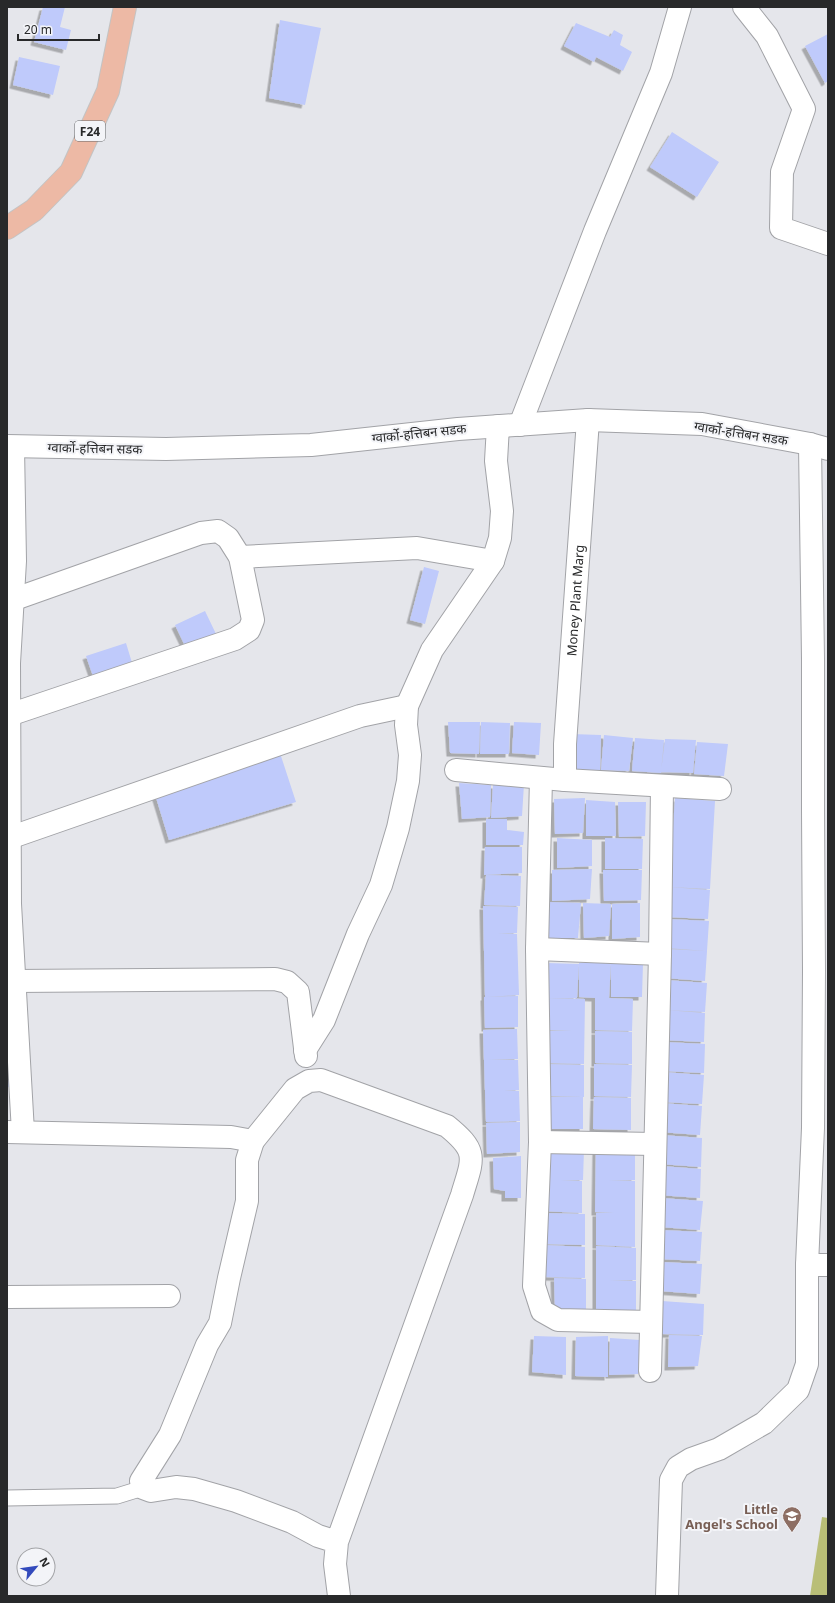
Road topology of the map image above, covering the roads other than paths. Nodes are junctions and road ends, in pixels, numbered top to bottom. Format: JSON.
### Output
{"nodes":[{"id":1,"x":125,"y":7,"type":"edge"},
{"id":2,"x":680,"y":7,"type":"edge"},
{"id":3,"x":744,"y":7,"type":"edge"},
{"id":4,"x":7,"y":228,"type":"edge"},
{"id":5,"x":828,"y":244,"type":"edge"},
{"id":6,"x":588,"y":420,"type":"junction"},
{"id":7,"x":520,"y":425,"type":"junction"},
{"id":8,"x":498,"y":426,"type":"junction"},
{"id":9,"x":10,"y":446,"type":"edge"},
{"id":10,"x":819,"y":447,"type":"edge"},
{"id":11,"x":240,"y":557,"type":"junction"},
{"id":12,"x":493,"y":561,"type":"junction"},
{"id":13,"x":12,"y":600,"type":"junction"},
{"id":14,"x":821,"y":659,"type":"edge"},
{"id":15,"x":8,"y":663,"type":"edge"},
{"id":16,"x":407,"y":706,"type":"junction"},
{"id":17,"x":9,"y":715,"type":"junction"},
{"id":18,"x":456,"y":770,"type":"dead end"},
{"id":19,"x":541,"y":778,"type":"junction"},
{"id":20,"x":565,"y":780,"type":"junction"},
{"id":21,"x":662,"y":786,"type":"junction"},
{"id":22,"x":720,"y":789,"type":"dead end"},
{"id":23,"x":820,"y":811,"type":"edge"},
{"id":24,"x":9,"y":838,"type":"junction"},
{"id":25,"x":537,"y":950,"type":"junction"},
{"id":26,"x":660,"y":954,"type":"junction"},
{"id":27,"x":821,"y":971,"type":"edge"},
{"id":28,"x":14,"y":981,"type":"junction"},
{"id":29,"x":305,"y":1050,"type":"junction"},
{"id":30,"x":309,"y":1081,"type":"junction"},
{"id":31,"x":821,"y":1128,"type":"edge"},
{"id":32,"x":15,"y":1132,"type":"edge"},
{"id":33,"x":253,"y":1141,"type":"junction"},
{"id":34,"x":540,"y":1142,"type":"junction"},
{"id":35,"x":655,"y":1144,"type":"junction"},
{"id":36,"x":817,"y":1265,"type":"edge"},
{"id":37,"x":169,"y":1296,"type":"dead end"},
{"id":38,"x":7,"y":1297,"type":"edge"},
{"id":39,"x":651,"y":1322,"type":"junction"},
{"id":40,"x":650,"y":1371,"type":"dead end"},
{"id":41,"x":143,"y":1488,"type":"junction"},
{"id":42,"x":7,"y":1498,"type":"edge"},
{"id":43,"x":337,"y":1542,"type":"junction"},
{"id":44,"x":339,"y":1596,"type":"edge"},
{"id":45,"x":667,"y":1596,"type":"edge"}],
"edges":[{"from":1,"to":4,"type":"main road","number":"F24"},
{"from":2,"to":7,"type":"street"},
{"from":3,"to":5,"type":"street"},
{"from":6,"to":7,"type":"street","name":"ग्वार्को-हत्तिबन सडक"},
{"from":6,"to":10,"type":"street","name":"ग्वार्को-हत्तिबन सडक"},
{"from":6,"to":20,"type":"street","name":"Money Plant Marg"},
{"from":7,"to":8,"type":"street","name":"ग्वार्को-हत्तिबन सडक"},
{"from":8,"to":9,"type":"street","name":"ग्वार्को-हत्तिबन सडक"},
{"from":8,"to":12,"type":"street"},
{"from":9,"to":13,"type":"street"},
{"from":10,"to":14,"type":"street"},
{"from":11,"to":12,"type":"street"},
{"from":11,"to":13,"type":"street"},
{"from":11,"to":17,"type":"street"},
{"from":12,"to":16,"type":"street"},
{"from":13,"to":15,"type":"street"},
{"from":14,"to":23,"type":"street"},
{"from":15,"to":17,"type":"street"},
{"from":16,"to":24,"type":"street"},
{"from":16,"to":29,"type":"street"},
{"from":17,"to":24,"type":"street"},
{"from":18,"to":19,"type":"street"},
{"from":19,"to":20,"type":"street"},
{"from":19,"to":25,"type":"street"},
{"from":20,"to":21,"type":"street"},
{"from":21,"to":22,"type":"street"},
{"from":21,"to":26,"type":"street"},
{"from":23,"to":27,"type":"street"},
{"from":24,"to":28,"type":"street"},
{"from":25,"to":26,"type":"street"},
{"from":25,"to":34,"type":"street"},
{"from":26,"to":35,"type":"street"},
{"from":27,"to":31,"type":"street"},
{"from":28,"to":29,"type":"street"},
{"from":28,"to":32,"type":"street"},
{"from":29,"to":30,"type":"street"},
{"from":30,"to":33,"type":"street"},
{"from":30,"to":43,"type":"street"},
{"from":31,"to":36,"type":"street"},
{"from":32,"to":33,"type":"street"},
{"from":33,"to":41,"type":"street"},
{"from":34,"to":35,"type":"street"},
{"from":34,"to":39,"type":"street"},
{"from":35,"to":39,"type":"street"},
{"from":36,"to":45,"type":"street"},
{"from":37,"to":38,"type":"street"},
{"from":39,"to":40,"type":"street"},
{"from":41,"to":42,"type":"lane"},
{"from":41,"to":43,"type":"street"},
{"from":43,"to":44,"type":"street"}]}
